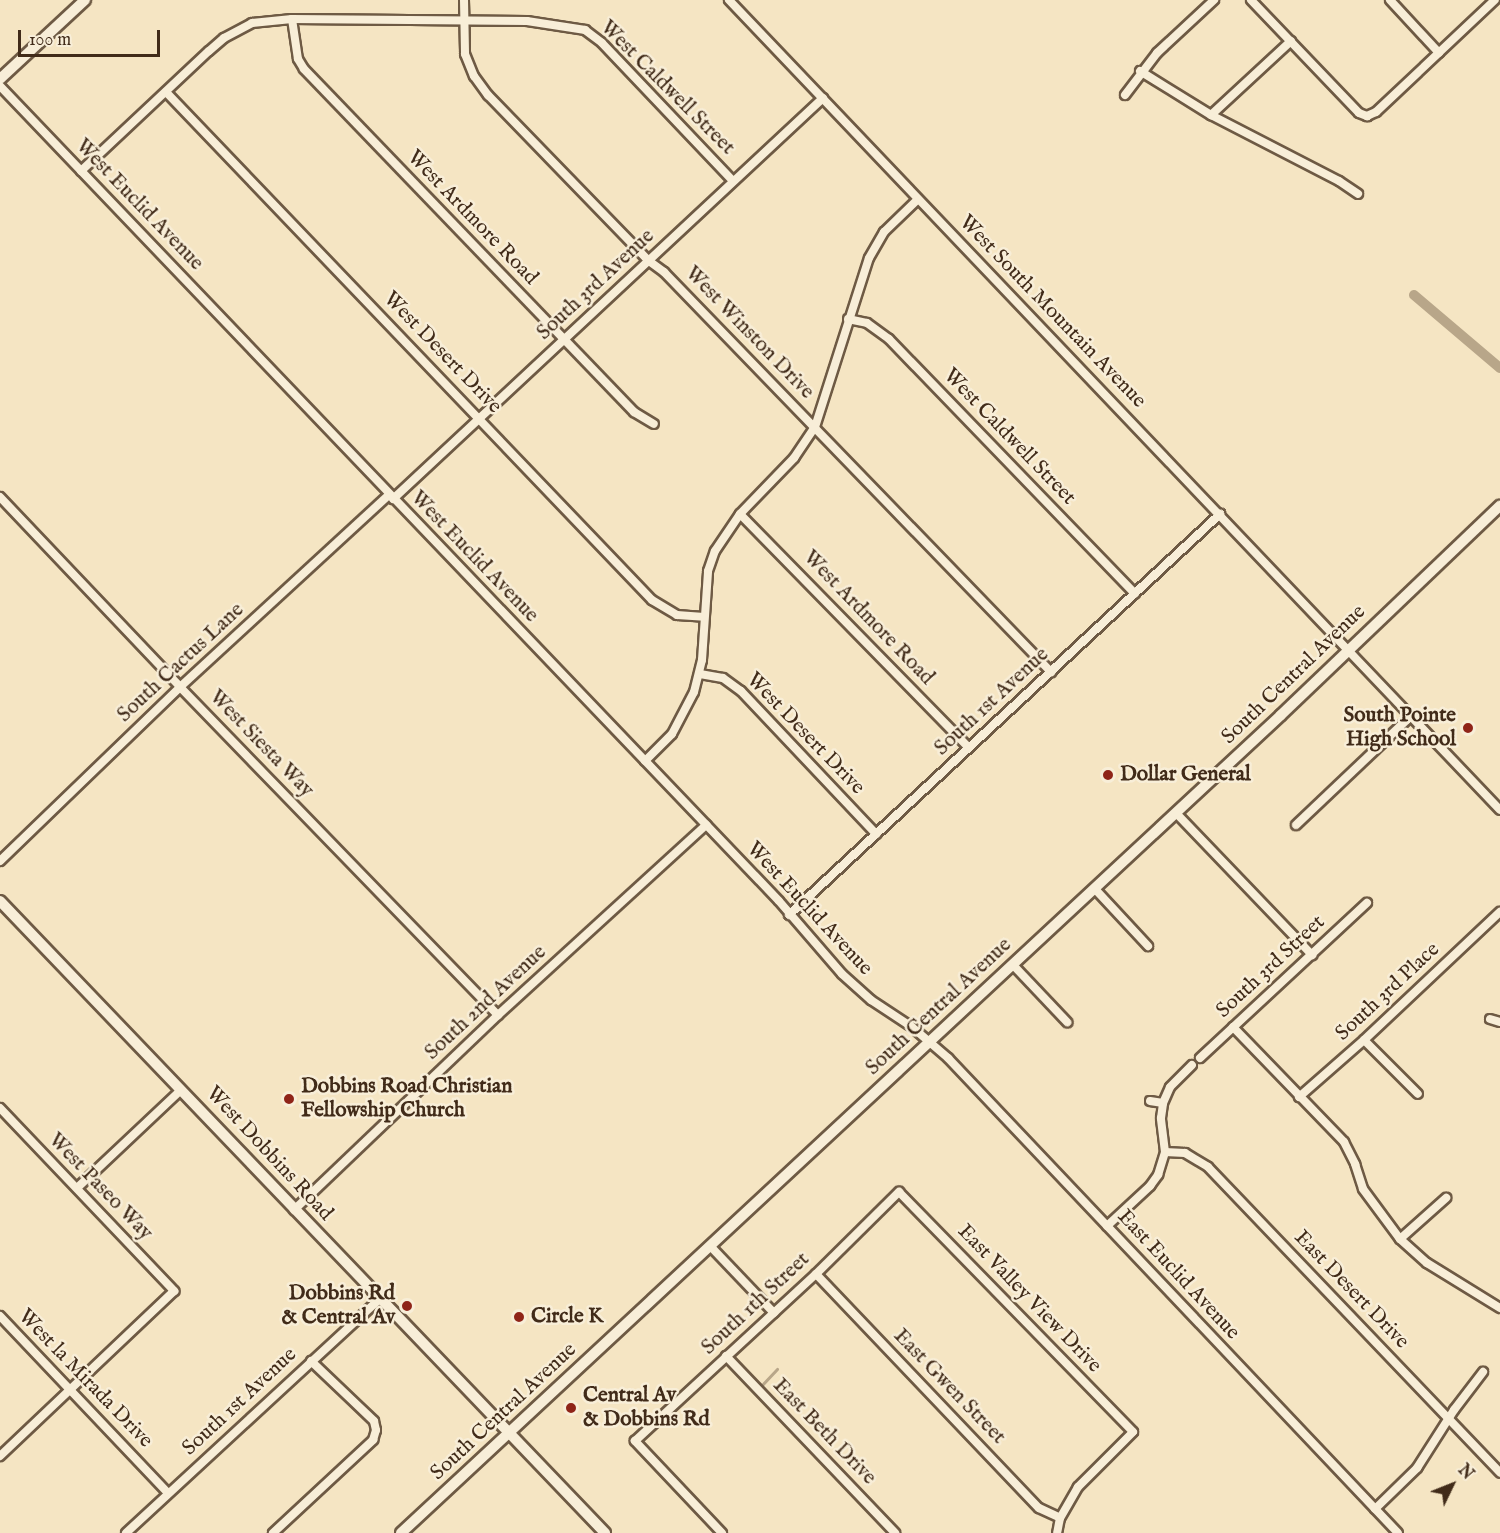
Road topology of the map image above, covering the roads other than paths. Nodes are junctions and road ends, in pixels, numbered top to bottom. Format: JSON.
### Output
{"nodes":[{"id":1,"x":85,"y":0,"type":"edge"},
{"id":2,"x":464,"y":0,"type":"edge"},
{"id":3,"x":729,"y":0,"type":"edge"},
{"id":4,"x":1214,"y":0,"type":"edge"},
{"id":5,"x":1251,"y":0,"type":"edge"},
{"id":6,"x":1390,"y":0,"type":"edge"},
{"id":7,"x":1495,"y":0,"type":"edge"},
{"id":8,"x":292,"y":19,"type":"junction"},
{"id":9,"x":464,"y":21,"type":"junction"},
{"id":10,"x":1291,"y":41,"type":"junction"},
{"id":11,"x":1439,"y":52,"type":"junction"},
{"id":12,"x":1140,"y":71,"type":"junction"},
{"id":13,"x":0,"y":79,"type":"edge"},
{"id":14,"x":0,"y":86,"type":"edge"},
{"id":15,"x":166,"y":92,"type":"junction"},
{"id":16,"x":1125,"y":95,"type":"dead end"},
{"id":17,"x":823,"y":98,"type":"junction"},
{"id":18,"x":1211,"y":114,"type":"junction"},
{"id":19,"x":81,"y":171,"type":"junction"},
{"id":20,"x":733,"y":181,"type":"junction"},
{"id":21,"x":1358,"y":194,"type":"dead end"},
{"id":22,"x":918,"y":199,"type":"junction"},
{"id":23,"x":649,"y":261,"type":"junction"},
{"id":24,"x":848,"y":319,"type":"junction"},
{"id":25,"x":564,"y":339,"type":"junction"},
{"id":26,"x":479,"y":418,"type":"junction"},
{"id":27,"x":654,"y":424,"type":"dead end"},
{"id":28,"x":815,"y":427,"type":"junction"},
{"id":29,"x":0,"y":497,"type":"edge"},
{"id":30,"x":391,"y":497,"type":"junction"},
{"id":31,"x":1500,"y":506,"type":"edge"},
{"id":32,"x":740,"y":514,"type":"junction"},
{"id":33,"x":1220,"y":514,"type":"junction"},
{"id":34,"x":1135,"y":594,"type":"junction"},
{"id":35,"x":704,"y":617,"type":"junction"},
{"id":36,"x":1348,"y":650,"type":"junction"},
{"id":37,"x":1051,"y":672,"type":"junction"},
{"id":38,"x":700,"y":674,"type":"junction"},
{"id":39,"x":180,"y":687,"type":"junction"},
{"id":40,"x":1411,"y":716,"type":"junction"},
{"id":41,"x":969,"y":748,"type":"junction"},
{"id":42,"x":645,"y":761,"type":"junction"},
{"id":43,"x":1500,"y":810,"type":"edge"},
{"id":44,"x":1176,"y":813,"type":"junction"},
{"id":45,"x":706,"y":825,"type":"junction"},
{"id":46,"x":1296,"y":825,"type":"dead end"},
{"id":47,"x":876,"y":834,"type":"junction"},
{"id":48,"x":0,"y":861,"type":"edge"},
{"id":49,"x":1095,"y":889,"type":"junction"},
{"id":50,"x":0,"y":901,"type":"edge"},
{"id":51,"x":1367,"y":903,"type":"dead end"},
{"id":52,"x":1500,"y":912,"type":"edge"},
{"id":53,"x":789,"y":915,"type":"junction"},
{"id":54,"x":1148,"y":946,"type":"dead end"},
{"id":55,"x":1312,"y":955,"type":"junction"},
{"id":56,"x":1013,"y":965,"type":"junction"},
{"id":57,"x":498,"y":1015,"type":"junction"},
{"id":58,"x":1490,"y":1019,"type":"dead end"},
{"id":59,"x":1067,"y":1022,"type":"dead end"},
{"id":60,"x":1500,"y":1023,"type":"edge"},
{"id":61,"x":1233,"y":1027,"type":"junction"},
{"id":62,"x":1364,"y":1040,"type":"junction"},
{"id":63,"x":930,"y":1042,"type":"junction"},
{"id":64,"x":1200,"y":1058,"type":"dead end"},
{"id":65,"x":1192,"y":1065,"type":"dead end"},
{"id":66,"x":181,"y":1090,"type":"junction"},
{"id":67,"x":1418,"y":1094,"type":"dead end"},
{"id":68,"x":1299,"y":1097,"type":"junction"},
{"id":69,"x":1150,"y":1101,"type":"dead end"},
{"id":70,"x":1163,"y":1103,"type":"junction"},
{"id":71,"x":0,"y":1108,"type":"edge"},
{"id":72,"x":1165,"y":1152,"type":"junction"},
{"id":73,"x":77,"y":1188,"type":"junction"},
{"id":74,"x":899,"y":1192,"type":"joint"},
{"id":75,"x":1446,"y":1198,"type":"dead end"},
{"id":76,"x":294,"y":1210,"type":"junction"},
{"id":77,"x":1107,"y":1226,"type":"junction"},
{"id":78,"x":1400,"y":1239,"type":"junction"},
{"id":79,"x":711,"y":1247,"type":"junction"},
{"id":80,"x":816,"y":1274,"type":"junction"},
{"id":81,"x":380,"y":1299,"type":"junction"},
{"id":82,"x":1500,"y":1308,"type":"edge"},
{"id":83,"x":774,"y":1313,"type":"junction"},
{"id":84,"x":0,"y":1316,"type":"edge"},
{"id":85,"x":726,"y":1356,"type":"junction"},
{"id":86,"x":311,"y":1360,"type":"junction"},
{"id":87,"x":1483,"y":1372,"type":"dead end"},
{"id":88,"x":70,"y":1390,"type":"junction"},
{"id":89,"x":1448,"y":1419,"type":"junction"},
{"id":90,"x":509,"y":1434,"type":"junction"},
{"id":91,"x":0,"y":1456,"type":"edge"},
{"id":92,"x":1500,"y":1473,"type":"edge"},
{"id":93,"x":168,"y":1493,"type":"junction"},
{"id":94,"x":1375,"y":1509,"type":"junction"},
{"id":95,"x":1060,"y":1518,"type":"junction"},
{"id":96,"x":126,"y":1533,"type":"edge"},
{"id":97,"x":273,"y":1533,"type":"edge"},
{"id":98,"x":401,"y":1533,"type":"edge"},
{"id":99,"x":605,"y":1533,"type":"edge"},
{"id":100,"x":722,"y":1533,"type":"edge"},
{"id":101,"x":895,"y":1533,"type":"edge"},
{"id":102,"x":1057,"y":1533,"type":"edge"},
{"id":103,"x":1398,"y":1533,"type":"edge"}],
"edges":[{"from":1,"to":13,"type":"main road"},
{"from":2,"to":9,"type":"street","name":"West Winston Drive"},
{"from":3,"to":17,"type":"street","name":"West South Mountain Avenue"},
{"from":4,"to":12,"type":"street"},
{"from":5,"to":10,"type":"street"},
{"from":6,"to":11,"type":"street"},
{"from":7,"to":11,"type":"street"},
{"from":8,"to":9,"type":"street","name":"West Caldwell Street"},
{"from":8,"to":15,"type":"street","name":"West Caldwell Street"},
{"from":8,"to":25,"type":"street","name":"West Ardmore Road"},
{"from":9,"to":20,"type":"street","name":"West Caldwell Street"},
{"from":9,"to":23,"type":"street","name":"West Winston Drive"},
{"from":10,"to":11,"type":"street"},
{"from":10,"to":18,"type":"street"},
{"from":12,"to":16,"type":"street"},
{"from":12,"to":18,"type":"street"},
{"from":14,"to":19,"type":"street","name":"West Euclid Avenue"},
{"from":15,"to":19,"type":"street","name":"West Caldwell Street"},
{"from":15,"to":26,"type":"street","name":"West Desert Drive"},
{"from":17,"to":20,"type":"street","name":"South 3rd Avenue"},
{"from":17,"to":22,"type":"street","name":"West South Mountain Avenue"},
{"from":18,"to":21,"type":"street"},
{"from":19,"to":30,"type":"street","name":"West Euclid Avenue"},
{"from":20,"to":23,"type":"street","name":"South 3rd Avenue"},
{"from":22,"to":24,"type":"street"},
{"from":22,"to":33,"type":"street","name":"West South Mountain Avenue"},
{"from":23,"to":25,"type":"street","name":"South 3rd Avenue"},
{"from":23,"to":28,"type":"street","name":"West Winston Drive"},
{"from":24,"to":28,"type":"street"},
{"from":24,"to":34,"type":"street","name":"West Caldwell Street"},
{"from":25,"to":26,"type":"street","name":"South 3rd Avenue"},
{"from":25,"to":27,"type":"street","name":"West Ardmore Road"},
{"from":26,"to":30,"type":"street","name":"South 3rd Avenue"},
{"from":26,"to":35,"type":"street","name":"West Desert Drive"},
{"from":28,"to":32,"type":"street"},
{"from":28,"to":37,"type":"street","name":"West Winston Drive"},
{"from":29,"to":39,"type":"street","name":"West Siesta Way"},
{"from":30,"to":39,"type":"street","name":"South Cactus Lane"},
{"from":30,"to":42,"type":"street","name":"West Euclid Avenue"},
{"from":31,"to":36,"type":"main road","name":"South Central Avenue"},
{"from":32,"to":35,"type":"street"},
{"from":32,"to":41,"type":"street","name":"West Ardmore Road"},
{"from":33,"to":34,"type":"street","name":"South 1st Avenue"},
{"from":33,"to":36,"type":"street","name":"West South Mountain Avenue"},
{"from":34,"to":37,"type":"street","name":"South 1st Avenue"},
{"from":35,"to":38,"type":"street"},
{"from":36,"to":40,"type":"street","name":"West South Mountain Avenue"},
{"from":36,"to":44,"type":"main road","name":"South Central Avenue"},
{"from":37,"to":41,"type":"street","name":"South 1st Avenue"},
{"from":38,"to":42,"type":"street"},
{"from":38,"to":47,"type":"street","name":"West Desert Drive"},
{"from":39,"to":48,"type":"street","name":"South Cactus Lane"},
{"from":39,"to":57,"type":"street","name":"West Siesta Way"},
{"from":40,"to":43,"type":"street","name":"West South Mountain Avenue"},
{"from":40,"to":46,"type":"street"},
{"from":41,"to":47,"type":"street","name":"South 1st Avenue"},
{"from":42,"to":45,"type":"street","name":"West Euclid Avenue"},
{"from":44,"to":49,"type":"main road","name":"South Central Avenue"},
{"from":44,"to":55,"type":"street"},
{"from":45,"to":53,"type":"street","name":"West Euclid Avenue"},
{"from":45,"to":57,"type":"street","name":"South 2nd Avenue"},
{"from":47,"to":53,"type":"street","name":"South 1st Avenue"},
{"from":49,"to":54,"type":"street"},
{"from":49,"to":56,"type":"main road","name":"South Central Avenue"},
{"from":50,"to":66,"type":"main road","name":"West Dobbins Road"},
{"from":51,"to":55,"type":"street","name":"South 3rd Street"},
{"from":52,"to":62,"type":"street","name":"South 3rd Place"},
{"from":53,"to":63,"type":"street","name":"West Euclid Avenue"},
{"from":55,"to":61,"type":"street","name":"South 3rd Street"},
{"from":56,"to":59,"type":"street"},
{"from":56,"to":63,"type":"main road","name":"South Central Avenue"},
{"from":57,"to":76,"type":"street","name":"South 2nd Avenue"},
{"from":58,"to":60,"type":"street"},
{"from":61,"to":64,"type":"street","name":"South 3rd Street"},
{"from":61,"to":68,"type":"street"},
{"from":62,"to":67,"type":"street"},
{"from":62,"to":68,"type":"street","name":"South 3rd Place"},
{"from":63,"to":77,"type":"street","name":"East Euclid Avenue"},
{"from":63,"to":79,"type":"main road","name":"South Central Avenue"},
{"from":65,"to":70,"type":"street"},
{"from":66,"to":73,"type":"street"},
{"from":66,"to":76,"type":"main road","name":"West Dobbins Road"},
{"from":68,"to":78,"type":"street"},
{"from":69,"to":70,"type":"street"},
{"from":70,"to":72,"type":"street"},
{"from":71,"to":73,"type":"street","name":"West Paseo Way"},
{"from":72,"to":77,"type":"street"},
{"from":72,"to":89,"type":"street","name":"East Desert Drive"},
{"from":73,"to":88,"type":"street","name":"West Paseo Way"},
{"from":74,"to":80,"type":"street","name":"South 1th Street"},
{"from":74,"to":95,"type":"street","name":"East Valley View Drive"},
{"from":75,"to":78,"type":"street"},
{"from":76,"to":81,"type":"main road","name":"West Dobbins Road"},
{"from":77,"to":94,"type":"street","name":"East Euclid Avenue"},
{"from":78,"to":82,"type":"street"},
{"from":79,"to":83,"type":"street"},
{"from":79,"to":90,"type":"main road","name":"South Central Avenue"},
{"from":80,"to":83,"type":"street","name":"South 1th Street"},
{"from":80,"to":95,"type":"street","name":"East Gwen Street"},
{"from":81,"to":86,"type":"street","name":"South 1st Avenue"},
{"from":81,"to":90,"type":"main road","name":"West Dobbins Road"},
{"from":83,"to":85,"type":"street","name":"South 1th Street"},
{"from":84,"to":88,"type":"street","name":"West la Mirada Drive"},
{"from":85,"to":100,"type":"street","name":"South 1th Street"},
{"from":85,"to":101,"type":"street","name":"East Beth Drive"},
{"from":86,"to":93,"type":"street","name":"South 1st Avenue"},
{"from":86,"to":97,"type":"street"},
{"from":87,"to":89,"type":"street"},
{"from":88,"to":91,"type":"street"},
{"from":88,"to":93,"type":"street","name":"West la Mirada Drive"},
{"from":89,"to":92,"type":"street","name":"East Desert Drive"},
{"from":89,"to":94,"type":"street"},
{"from":90,"to":98,"type":"main road","name":"South Central Avenue"},
{"from":90,"to":99,"type":"main road","name":"West Dobbins Road"},
{"from":93,"to":96,"type":"street","name":"South 1st Avenue"},
{"from":94,"to":103,"type":"street","name":"East Euclid Avenue"},
{"from":95,"to":102,"type":"street"}]}
